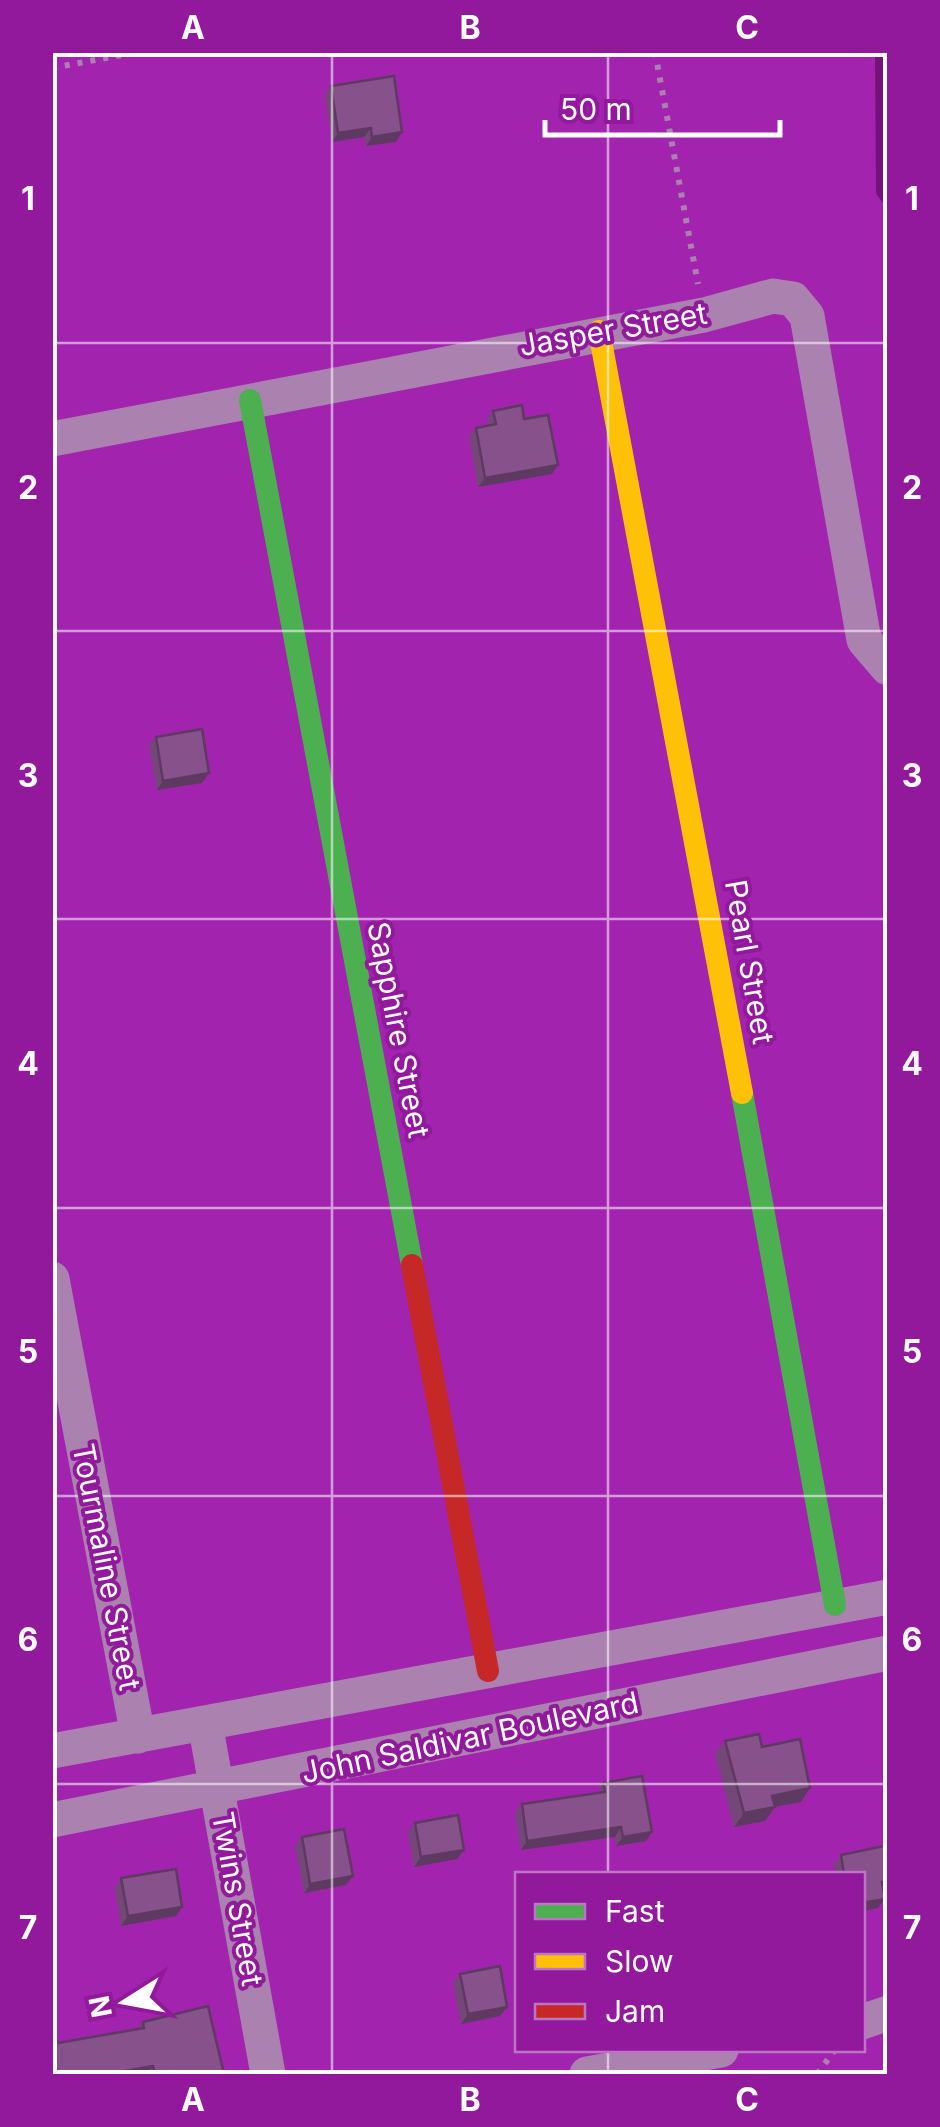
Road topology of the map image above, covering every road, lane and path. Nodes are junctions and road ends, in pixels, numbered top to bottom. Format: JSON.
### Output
{"nodes":[{"id":1,"x":138,"y":52,"type":"edge"},
{"id":2,"x":655,"y":52,"type":"edge"},
{"id":3,"x":52,"y":68,"type":"edge"},
{"id":4,"x":704,"y":315,"type":"junction"},
{"id":5,"x":599,"y":332,"type":"junction"},
{"id":6,"x":250,"y":400,"type":"junction"},
{"id":7,"x":52,"y":439,"type":"edge"},
{"id":8,"x":888,"y":668,"type":"edge"},
{"id":9,"x":52,"y":1280,"type":"edge"},
{"id":10,"x":888,"y":1597,"type":"edge"},
{"id":11,"x":835,"y":1605,"type":"junction"},
{"id":12,"x":888,"y":1653,"type":"edge"},
{"id":13,"x":488,"y":1671,"type":"junction"},
{"id":14,"x":205,"y":1724,"type":"junction"},
{"id":15,"x":138,"y":1736,"type":"junction"},
{"id":16,"x":52,"y":1751,"type":"edge"},
{"id":17,"x":217,"y":1790,"type":"junction"},
{"id":18,"x":52,"y":1820,"type":"edge"},
{"id":19,"x":710,"y":2052,"type":"edge"},
{"id":20,"x":834,"y":2052,"type":"edge"},
{"id":21,"x":268,"y":2074,"type":"edge"},
{"id":22,"x":588,"y":2074,"type":"edge"},
{"id":23,"x":818,"y":2074,"type":"edge"}],
"edges":[{"from":1,"to":3,"type":"path"},
{"from":2,"to":4,"type":"path"},
{"from":4,"to":5,"type":"street","name":"Jasper Street"},
{"from":4,"to":8,"type":"street","name":"Jasper Street"},
{"from":5,"to":6,"type":"street","name":"Jasper Street"},
{"from":5,"to":11,"type":"street","name":"Pearl Street"},
{"from":6,"to":7,"type":"street","name":"Jasper Street"},
{"from":6,"to":13,"type":"street","name":"Sapphire Street"},
{"from":9,"to":15,"type":"street","name":"Tourmaline Street"},
{"from":10,"to":11,"type":"street","name":"John Saldivar Boulevard"},
{"from":11,"to":13,"type":"street","name":"John Saldivar Boulevard"},
{"from":12,"to":17,"type":"street","name":"John Saldivar Boulevard"},
{"from":13,"to":14,"type":"street","name":"John Saldivar Boulevard"},
{"from":14,"to":15,"type":"street","name":"John Saldivar Boulevard"},
{"from":14,"to":17,"type":"street","name":"Twins Street"},
{"from":15,"to":16,"type":"street","name":"John Saldivar Boulevard"},
{"from":17,"to":18,"type":"street","name":"John Saldivar Boulevard"},
{"from":17,"to":21,"type":"street","name":"Twins Street"},
{"from":19,"to":22,"type":"street"},
{"from":20,"to":23,"type":"path"}]}
